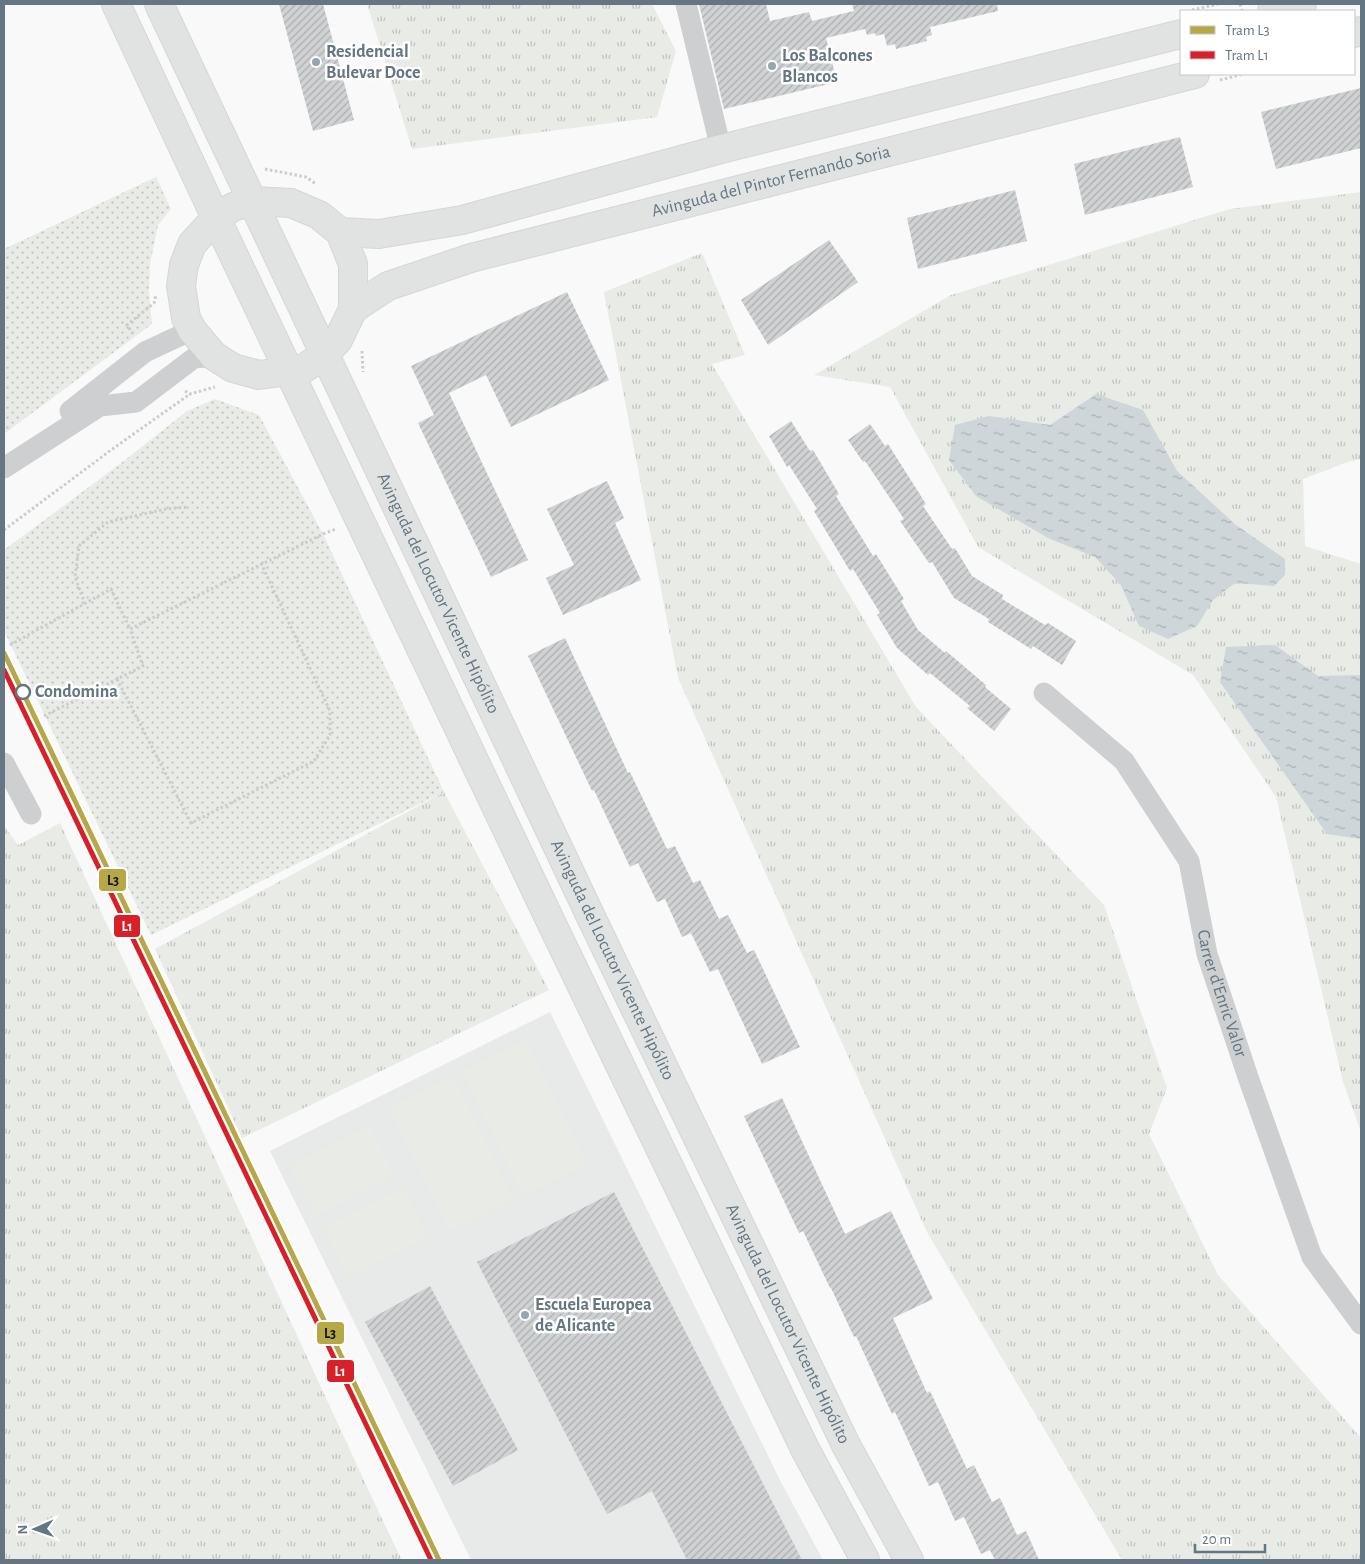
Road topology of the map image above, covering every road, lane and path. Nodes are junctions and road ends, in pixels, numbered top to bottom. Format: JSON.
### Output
{"nodes":[{"id":1,"x":116,"y":4,"type":"edge"},
{"id":2,"x":159,"y":4,"type":"edge"},
{"id":3,"x":686,"y":4,"type":"edge"},
{"id":4,"x":1218,"y":4,"type":"edge"},
{"id":5,"x":1302,"y":4,"type":"edge"},
{"id":6,"x":1193,"y":10,"type":"edge"},
{"id":7,"x":1276,"y":10,"type":"edge"},
{"id":8,"x":1180,"y":34,"type":"edge"},
{"id":9,"x":1191,"y":75,"type":"edge"},
{"id":10,"x":721,"y":149,"type":"junction"},
{"id":11,"x":263,"y":169,"type":"dead end"},
{"id":12,"x":321,"y":187,"type":"dead end"},
{"id":13,"x":252,"y":202,"type":"junction"},
{"id":14,"x":216,"y":218,"type":"junction"},
{"id":15,"x":340,"y":232,"type":"junction"},
{"id":16,"x":157,"y":294,"type":"dead end"},
{"id":17,"x":353,"y":309,"type":"junction"},
{"id":18,"x":192,"y":330,"type":"junction"},
{"id":19,"x":362,"y":350,"type":"dead end"},
{"id":20,"x":145,"y":352,"type":"junction"},
{"id":21,"x":214,"y":356,"type":"junction"},
{"id":22,"x":324,"y":356,"type":"junction"},
{"id":23,"x":289,"y":372,"type":"junction"},
{"id":24,"x":363,"y":377,"type":"dead end"},
{"id":25,"x":166,"y":380,"type":"junction"},
{"id":26,"x":218,"y":386,"type":"dead end"},
{"id":27,"x":190,"y":394,"type":"junction"},
{"id":28,"x":4,"y":463,"type":"edge"},
{"id":29,"x":4,"y":468,"type":"edge"},
{"id":30,"x":188,"y":507,"type":"dead end"},
{"id":31,"x":339,"y":528,"type":"dead end"},
{"id":32,"x":4,"y":530,"type":"edge"},
{"id":33,"x":262,"y":565,"type":"junction"},
{"id":34,"x":85,"y":604,"type":"junction"},
{"id":35,"x":130,"y":629,"type":"junction"},
{"id":36,"x":10,"y":645,"type":"dead end"},
{"id":37,"x":117,"y":679,"type":"junction"},
{"id":38,"x":1044,"y":693,"type":"dead end"},
{"id":39,"x":44,"y":716,"type":"dead end"},
{"id":40,"x":4,"y":763,"type":"edge"},
{"id":41,"x":31,"y":814,"type":"dead end"},
{"id":42,"x":1361,"y":1324,"type":"edge"},
{"id":43,"x":865,"y":1560,"type":"edge"},
{"id":44,"x":908,"y":1560,"type":"edge"}],
"edges":[{"from":1,"to":14,"type":"main road"},
{"from":2,"to":13,"type":"main road","name":"Avinguda del Locutor Vicente Hipólito"},
{"from":3,"to":10,"type":"street"},
{"from":4,"to":6,"type":"path"},
{"from":5,"to":7,"type":"main road"},
{"from":8,"to":10,"type":"main road"},
{"from":9,"to":17,"type":"main road","name":"Avinguda del Pintor Fernando Soria"},
{"from":10,"to":15,"type":"main road"},
{"from":11,"to":12,"type":"path"},
{"from":13,"to":14,"type":"main road"},
{"from":13,"to":15,"type":"main road"},
{"from":13,"to":22,"type":"main road","name":"Avinguda del Locutor Vicente Hipólito"},
{"from":14,"to":18,"type":"main road"},
{"from":14,"to":23,"type":"main road"},
{"from":15,"to":17,"type":"main road"},
{"from":16,"to":20,"type":"path"},
{"from":17,"to":22,"type":"main road"},
{"from":18,"to":20,"type":"street"},
{"from":18,"to":21,"type":"main road"},
{"from":19,"to":24,"type":"path"},
{"from":20,"to":28,"type":"street"},
{"from":21,"to":23,"type":"main road"},
{"from":21,"to":25,"type":"street"},
{"from":22,"to":23,"type":"main road"},
{"from":22,"to":44,"type":"main road","name":"Avinguda del Locutor Vicente Hipólito"},
{"from":23,"to":43,"type":"main road"},
{"from":25,"to":27,"type":"path"},
{"from":25,"to":29,"type":"street"},
{"from":26,"to":27,"type":"path"},
{"from":27,"to":32,"type":"path"},
{"from":30,"to":34,"type":"path"},
{"from":31,"to":33,"type":"path"},
{"from":33,"to":35,"type":"path"},
{"from":33,"to":37,"type":"path"},
{"from":34,"to":35,"type":"path"},
{"from":34,"to":36,"type":"path"},
{"from":35,"to":37,"type":"path"},
{"from":37,"to":39,"type":"path"},
{"from":38,"to":42,"type":"street","name":"Carrer d'Enric Valor"},
{"from":40,"to":41,"type":"street"}]}
